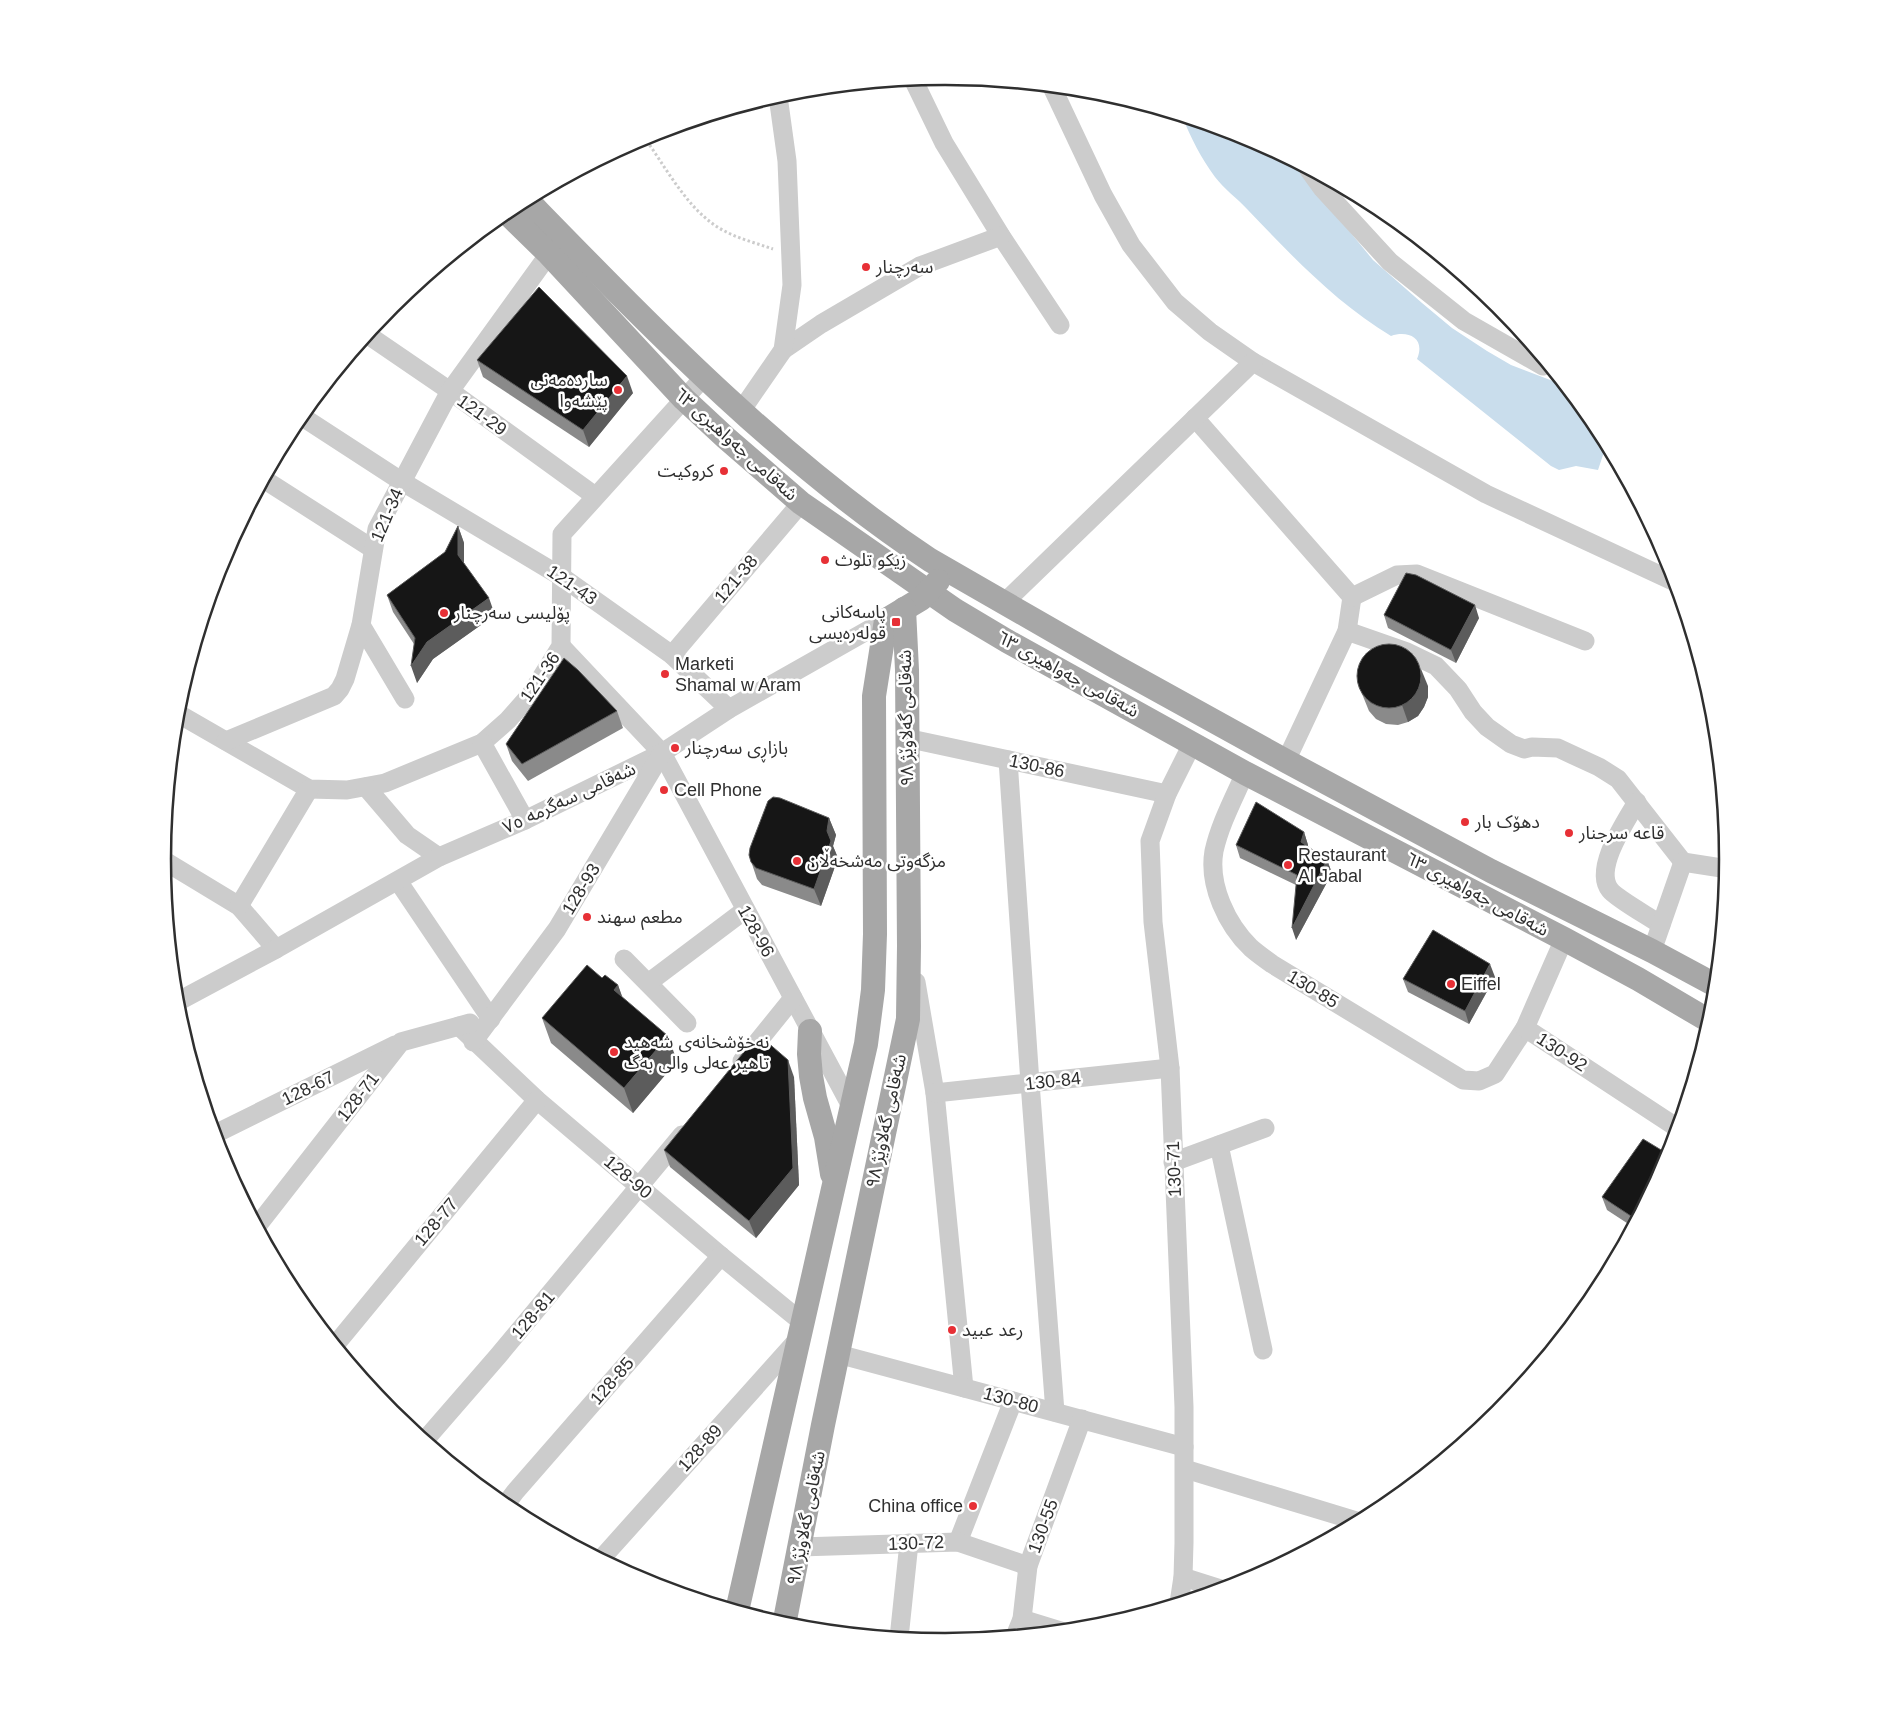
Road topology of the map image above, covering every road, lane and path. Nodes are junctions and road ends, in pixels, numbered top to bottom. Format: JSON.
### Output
{"nodes":[{"id":1,"x":916,"y":86,"type":"edge"},
{"id":2,"x":1055,"y":93,"type":"edge"},
{"id":3,"x":779,"y":104,"type":"edge"},
{"id":4,"x":649,"y":144,"type":"edge"},
{"id":5,"x":1316,"y":180,"type":"edge"},
{"id":6,"x":533,"y":206,"type":"edge"},
{"id":7,"x":512,"y":218,"type":"edge"},
{"id":8,"x":1001,"y":236,"type":"junction"},
{"id":9,"x":548,"y":254,"type":"junction"},
{"id":10,"x":791,"y":254,"type":"junction"},
{"id":11,"x":1060,"y":325,"type":"dead end"},
{"id":12,"x":373,"y":339,"type":"edge"},
{"id":13,"x":783,"y":350,"type":"junction"},
{"id":14,"x":1253,"y":362,"type":"junction"},
{"id":15,"x":1541,"y":365,"type":"edge"},
{"id":16,"x":704,"y":377,"type":"junction"},
{"id":17,"x":450,"y":391,"type":"junction"},
{"id":18,"x":684,"y":399,"type":"junction"},
{"id":19,"x":741,"y":411,"type":"junction"},
{"id":20,"x":1195,"y":418,"type":"junction"},
{"id":21,"x":308,"y":421,"type":"edge"},
{"id":22,"x":401,"y":481,"type":"junction"},
{"id":23,"x":269,"y":483,"type":"edge"},
{"id":24,"x":595,"y":496,"type":"junction"},
{"id":25,"x":801,"y":503,"type":"junction"},
{"id":26,"x":373,"y":549,"type":"junction"},
{"id":27,"x":945,"y":569,"type":"junction"},
{"id":28,"x":562,"y":577,"type":"junction"},
{"id":29,"x":1668,"y":579,"type":"edge"},
{"id":30,"x":929,"y":592,"type":"junction"},
{"id":31,"x":1352,"y":596,"type":"junction"},
{"id":32,"x":1005,"y":602,"type":"junction"},
{"id":33,"x":895,"y":615,"type":"junction"},
{"id":34,"x":361,"y":624,"type":"junction"},
{"id":35,"x":1347,"y":631,"type":"junction"},
{"id":36,"x":1585,"y":642,"type":"dead end"},
{"id":37,"x":561,"y":646,"type":"junction"},
{"id":38,"x":672,"y":655,"type":"junction"},
{"id":39,"x":406,"y":699,"type":"dead end"},
{"id":40,"x":729,"y":709,"type":"junction"},
{"id":41,"x":185,"y":717,"type":"edge"},
{"id":42,"x":906,"y":738,"type":"junction"},
{"id":43,"x":226,"y":741,"type":"junction"},
{"id":44,"x":482,"y":743,"type":"junction"},
{"id":45,"x":1192,"y":744,"type":"junction"},
{"id":46,"x":662,"y":754,"type":"junction"},
{"id":47,"x":1008,"y":760,"type":"junction"},
{"id":48,"x":1286,"y":761,"type":"junction"},
{"id":49,"x":1245,"y":773,"type":"junction"},
{"id":50,"x":366,"y":787,"type":"junction"},
{"id":51,"x":309,"y":788,"type":"junction"},
{"id":52,"x":1167,"y":794,"type":"junction"},
{"id":53,"x":1636,"y":802,"type":"junction"},
{"id":54,"x":526,"y":820,"type":"junction"},
{"id":55,"x":908,"y":837,"type":"junction"},
{"id":56,"x":876,"y":838,"type":"junction"},
{"id":57,"x":439,"y":857,"type":"junction"},
{"id":58,"x":1682,"y":862,"type":"junction"},
{"id":59,"x":171,"y":865,"type":"edge"},
{"id":60,"x":1720,"y":868,"type":"edge"},
{"id":61,"x":398,"y":881,"type":"junction"},
{"id":62,"x":239,"y":906,"type":"junction"},
{"id":63,"x":745,"y":910,"type":"junction"},
{"id":64,"x":1661,"y":925,"type":"junction"},
{"id":65,"x":1564,"y":939,"type":"junction"},
{"id":66,"x":910,"y":946,"type":"junction"},
{"id":67,"x":276,"y":949,"type":"junction"},
{"id":68,"x":1652,"y":951,"type":"junction"},
{"id":69,"x":624,"y":959,"type":"dead end"},
{"id":70,"x":648,"y":983,"type":"junction"},
{"id":71,"x":1711,"y":983,"type":"edge"},
{"id":72,"x":184,"y":998,"type":"edge"},
{"id":73,"x":793,"y":998,"type":"junction"},
{"id":74,"x":491,"y":1018,"type":"junction"},
{"id":75,"x":1704,"y":1018,"type":"edge"},
{"id":76,"x":687,"y":1022,"type":"dead end"},
{"id":77,"x":458,"y":1026,"type":"junction"},
{"id":78,"x":1525,"y":1028,"type":"junction"},
{"id":79,"x":810,"y":1031,"type":"junction"},
{"id":80,"x":401,"y":1042,"type":"junction"},
{"id":81,"x":474,"y":1042,"type":"junction"},
{"id":82,"x":1170,"y":1068,"type":"junction"},
{"id":83,"x":732,"y":1074,"type":"edge"},
{"id":84,"x":1030,"y":1083,"type":"junction"},
{"id":85,"x":935,"y":1093,"type":"junction"},
{"id":86,"x":537,"y":1100,"type":"junction"},
{"id":87,"x":852,"y":1108,"type":"junction"},
{"id":88,"x":695,"y":1119,"type":"edge"},
{"id":89,"x":886,"y":1119,"type":"junction"},
{"id":90,"x":1673,"y":1125,"type":"edge"},
{"id":91,"x":1266,"y":1128,"type":"dead end"},
{"id":92,"x":221,"y":1131,"type":"edge"},
{"id":93,"x":1219,"y":1144,"type":"junction"},
{"id":94,"x":1173,"y":1162,"type":"junction"},
{"id":95,"x":640,"y":1188,"type":"junction"},
{"id":96,"x":833,"y":1192,"type":"junction"},
{"id":97,"x":261,"y":1221,"type":"edge"},
{"id":98,"x":721,"y":1256,"type":"junction"},
{"id":99,"x":801,"y":1330,"type":"junction"},
{"id":100,"x":339,"y":1340,"type":"edge"},
{"id":101,"x":1263,"y":1350,"type":"dead end"},
{"id":102,"x":838,"y":1354,"type":"junction"},
{"id":103,"x":964,"y":1388,"type":"junction"},
{"id":104,"x":1013,"y":1401,"type":"junction"},
{"id":105,"x":1055,"y":1412,"type":"junction"},
{"id":106,"x":1082,"y":1419,"type":"junction"},
{"id":107,"x":429,"y":1436,"type":"edge"},
{"id":108,"x":1184,"y":1447,"type":"junction"},
{"id":109,"x":1185,"y":1469,"type":"junction"},
{"id":110,"x":510,"y":1499,"type":"edge"},
{"id":111,"x":1350,"y":1519,"type":"edge"},
{"id":112,"x":958,"y":1542,"type":"junction"},
{"id":113,"x":909,"y":1543,"type":"junction"},
{"id":114,"x":800,"y":1547,"type":"junction"},
{"id":115,"x":605,"y":1555,"type":"edge"},
{"id":116,"x":1028,"y":1566,"type":"junction"},
{"id":117,"x":1183,"y":1577,"type":"junction"},
{"id":118,"x":1212,"y":1586,"type":"edge"},
{"id":119,"x":1180,"y":1598,"type":"edge"},
{"id":120,"x":738,"y":1606,"type":"edge"},
{"id":121,"x":786,"y":1617,"type":"edge"},
{"id":122,"x":1018,"y":1628,"type":"edge"},
{"id":123,"x":901,"y":1632,"type":"edge"}],
"edges":[{"from":1,"to":8,"type":"street"},
{"from":2,"to":14,"type":"street"},
{"from":3,"to":10,"type":"street"},
{"from":4,"to":10,"type":"path"},
{"from":5,"to":15,"type":"street"},
{"from":6,"to":16,"type":"main road","name":"شەقامی جەواهیری ٦٣"},
{"from":7,"to":9,"type":"main road","name":"شەقامی جەواهیری ٦٣"},
{"from":8,"to":11,"type":"street"},
{"from":8,"to":13,"type":"street"},
{"from":9,"to":17,"type":"street","name":"121-34"},
{"from":9,"to":18,"type":"main road","name":"شەقامی جەواهیری ٦٣"},
{"from":10,"to":13,"type":"street"},
{"from":12,"to":17,"type":"street","name":"121-29"},
{"from":13,"to":19,"type":"street"},
{"from":14,"to":20,"type":"street"},
{"from":14,"to":29,"type":"street"},
{"from":16,"to":18,"type":"street","name":"121-36"},
{"from":16,"to":19,"type":"main road","name":"شەقامی جەواهیری ٦٣"},
{"from":17,"to":22,"type":"street","name":"121-34"},
{"from":17,"to":24,"type":"street","name":"121-29"},
{"from":18,"to":24,"type":"street","name":"121-36"},
{"from":18,"to":25,"type":"main road","name":"شەقامی جەواهیری ٦٣"},
{"from":19,"to":27,"type":"main road","name":"شەقامی جەواهیری ٦٣"},
{"from":20,"to":31,"type":"street"},
{"from":20,"to":32,"type":"street"},
{"from":21,"to":22,"type":"street","name":"121-43"},
{"from":22,"to":26,"type":"street","name":"121-34"},
{"from":22,"to":28,"type":"street","name":"121-43"},
{"from":23,"to":26,"type":"street"},
{"from":24,"to":28,"type":"street","name":"121-36"},
{"from":25,"to":30,"type":"main road","name":"شەقامی جەواهیری ٦٣"},
{"from":25,"to":38,"type":"street","name":"121-38"},
{"from":26,"to":34,"type":"street","name":"121-34"},
{"from":27,"to":30,"type":"main road","name":"شەقامی سەگرمە ٧٥"},
{"from":27,"to":32,"type":"main road","name":"شەقامی جەواهیری ٦٣"},
{"from":28,"to":37,"type":"street","name":"121-36"},
{"from":28,"to":38,"type":"street","name":"121-43"},
{"from":30,"to":33,"type":"main road","name":"شەقامی سەگرمە ٧٥"},
{"from":30,"to":45,"type":"main road","name":"شەقامی جەواهیری ٦٣"},
{"from":31,"to":35,"type":"street"},
{"from":31,"to":36,"type":"street"},
{"from":32,"to":48,"type":"main road","name":"شەقامی جەواهیری ٦٣"},
{"from":33,"to":40,"type":"street","name":"شەقامی سەگرمە ٧٥"},
{"from":33,"to":42,"type":"main road","name":"شەقامی گەلاوێژ ٩٨"},
{"from":33,"to":56,"type":"main road","name":"شەقامی گەلاوێژ ٩٨"},
{"from":34,"to":39,"type":"street"},
{"from":34,"to":43,"type":"street","name":"121-34"},
{"from":35,"to":48,"type":"street"},
{"from":35,"to":53,"type":"street"},
{"from":37,"to":44,"type":"street","name":"121-36"},
{"from":37,"to":46,"type":"street","name":"128-96"},
{"from":38,"to":40,"type":"street","name":"121-43"},
{"from":40,"to":46,"type":"street","name":"شەقامی سەگرمە ٧٥"},
{"from":41,"to":43,"type":"street"},
{"from":42,"to":47,"type":"street","name":"130-86"},
{"from":42,"to":55,"type":"main road","name":"شەقامی گەلاوێژ ٩٨"},
{"from":43,"to":51,"type":"street"},
{"from":44,"to":50,"type":"street","name":"121-36"},
{"from":44,"to":54,"type":"street"},
{"from":45,"to":49,"type":"main road","name":"شەقامی جەواهیری ٦٣"},
{"from":45,"to":52,"type":"street","name":"130-71"},
{"from":46,"to":54,"type":"street","name":"شەقامی سەگرمە ٧٥"},
{"from":46,"to":63,"type":"street","name":"128-96"},
{"from":46,"to":74,"type":"street","name":"128-93"},
{"from":47,"to":52,"type":"street","name":"130-86"},
{"from":47,"to":84,"type":"street"},
{"from":48,"to":68,"type":"main road","name":"شەقامی جەواهیری ٦٣"},
{"from":49,"to":65,"type":"main road","name":"شەقامی جەواهیری ٦٣"},
{"from":49,"to":78,"type":"street","name":"130-85"},
{"from":50,"to":51,"type":"street","name":"121-36"},
{"from":50,"to":57,"type":"street"},
{"from":51,"to":62,"type":"street"},
{"from":52,"to":82,"type":"street","name":"130-71"},
{"from":53,"to":58,"type":"street"},
{"from":53,"to":64,"type":"street"},
{"from":54,"to":57,"type":"street","name":"شەقامی سەگرمە ٧٥"},
{"from":55,"to":56,"type":"main road"},
{"from":55,"to":66,"type":"main road","name":"شەقامی گەلاوێژ ٩٨"},
{"from":56,"to":87,"type":"main road","name":"شەقامی گەلاوێژ ٩٨"},
{"from":57,"to":61,"type":"street","name":"شەقامی سەگرمە ٧٥"},
{"from":58,"to":60,"type":"street"},
{"from":58,"to":64,"type":"street"},
{"from":59,"to":62,"type":"street"},
{"from":61,"to":67,"type":"street","name":"شەقامی سەگرمە ٧٥"},
{"from":61,"to":74,"type":"street"},
{"from":62,"to":67,"type":"street"},
{"from":63,"to":70,"type":"street"},
{"from":63,"to":73,"type":"street","name":"128-96"},
{"from":64,"to":68,"type":"street"},
{"from":65,"to":75,"type":"main road","name":"شەقامی جەواهیری ٦٣"},
{"from":65,"to":78,"type":"street","name":"130-92"},
{"from":66,"to":85,"type":"street"},
{"from":66,"to":89,"type":"main road","name":"شەقامی گەلاوێژ ٩٨"},
{"from":67,"to":72,"type":"street","name":"شەقامی سەگرمە ٧٥"},
{"from":68,"to":71,"type":"main road","name":"شەقامی جەواهیری ٦٣"},
{"from":69,"to":70,"type":"street"},
{"from":70,"to":76,"type":"street"},
{"from":73,"to":79,"type":"street","name":"128-96"},
{"from":73,"to":83,"type":"street"},
{"from":74,"to":77,"type":"street"},
{"from":74,"to":81,"type":"street","name":"128-93"},
{"from":77,"to":80,"type":"street"},
{"from":77,"to":81,"type":"street","name":"128-90"},
{"from":78,"to":90,"type":"street","name":"130-92"},
{"from":79,"to":87,"type":"street","name":"128-96"},
{"from":79,"to":96,"type":"main road"},
{"from":80,"to":92,"type":"street","name":"128-67"},
{"from":80,"to":97,"type":"street","name":"128-71"},
{"from":81,"to":86,"type":"street","name":"128-90"},
{"from":82,"to":84,"type":"street","name":"130-84"},
{"from":82,"to":94,"type":"street","name":"130-71"},
{"from":84,"to":85,"type":"street","name":"130-84"},
{"from":84,"to":105,"type":"street"},
{"from":85,"to":103,"type":"street"},
{"from":86,"to":95,"type":"street","name":"128-90"},
{"from":86,"to":100,"type":"street","name":"128-77"},
{"from":87,"to":89,"type":"main road"},
{"from":87,"to":96,"type":"main road","name":"شەقامی گەلاوێژ ٩٨"},
{"from":88,"to":95,"type":"street","name":"128-81"},
{"from":89,"to":102,"type":"main road","name":"شەقامی گەلاوێژ ٩٨"},
{"from":91,"to":93,"type":"street"},
{"from":93,"to":94,"type":"street"},
{"from":93,"to":101,"type":"street"},
{"from":94,"to":108,"type":"street","name":"130-71"},
{"from":95,"to":98,"type":"street","name":"128-90"},
{"from":95,"to":107,"type":"street","name":"128-81"},
{"from":96,"to":99,"type":"main road","name":"شەقامی گەلاوێژ ٩٨"},
{"from":98,"to":99,"type":"street","name":"128-90"},
{"from":98,"to":110,"type":"street","name":"128-85"},
{"from":99,"to":115,"type":"street","name":"128-89"},
{"from":99,"to":120,"type":"main road","name":"شەقامی گەلاوێژ ٩٨"},
{"from":102,"to":103,"type":"street","name":"130-80"},
{"from":102,"to":114,"type":"main road","name":"شەقامی گەلاوێژ ٩٨"},
{"from":103,"to":104,"type":"street","name":"130-80"},
{"from":104,"to":105,"type":"street","name":"130-80"},
{"from":104,"to":112,"type":"street"},
{"from":105,"to":106,"type":"street","name":"130-80"},
{"from":106,"to":108,"type":"street","name":"130-80"},
{"from":106,"to":116,"type":"street","name":"130-55"},
{"from":108,"to":109,"type":"street","name":"130-71"},
{"from":109,"to":111,"type":"street"},
{"from":109,"to":117,"type":"street","name":"130-71"},
{"from":112,"to":113,"type":"street","name":"130-72"},
{"from":112,"to":116,"type":"street","name":"130-72"},
{"from":113,"to":114,"type":"street","name":"130-72"},
{"from":113,"to":123,"type":"street"},
{"from":114,"to":121,"type":"main road","name":"شەقامی گەلاوێژ ٩٨"},
{"from":116,"to":122,"type":"street","name":"130-55"},
{"from":117,"to":118,"type":"street"},
{"from":117,"to":119,"type":"street","name":"130-71"}]}
